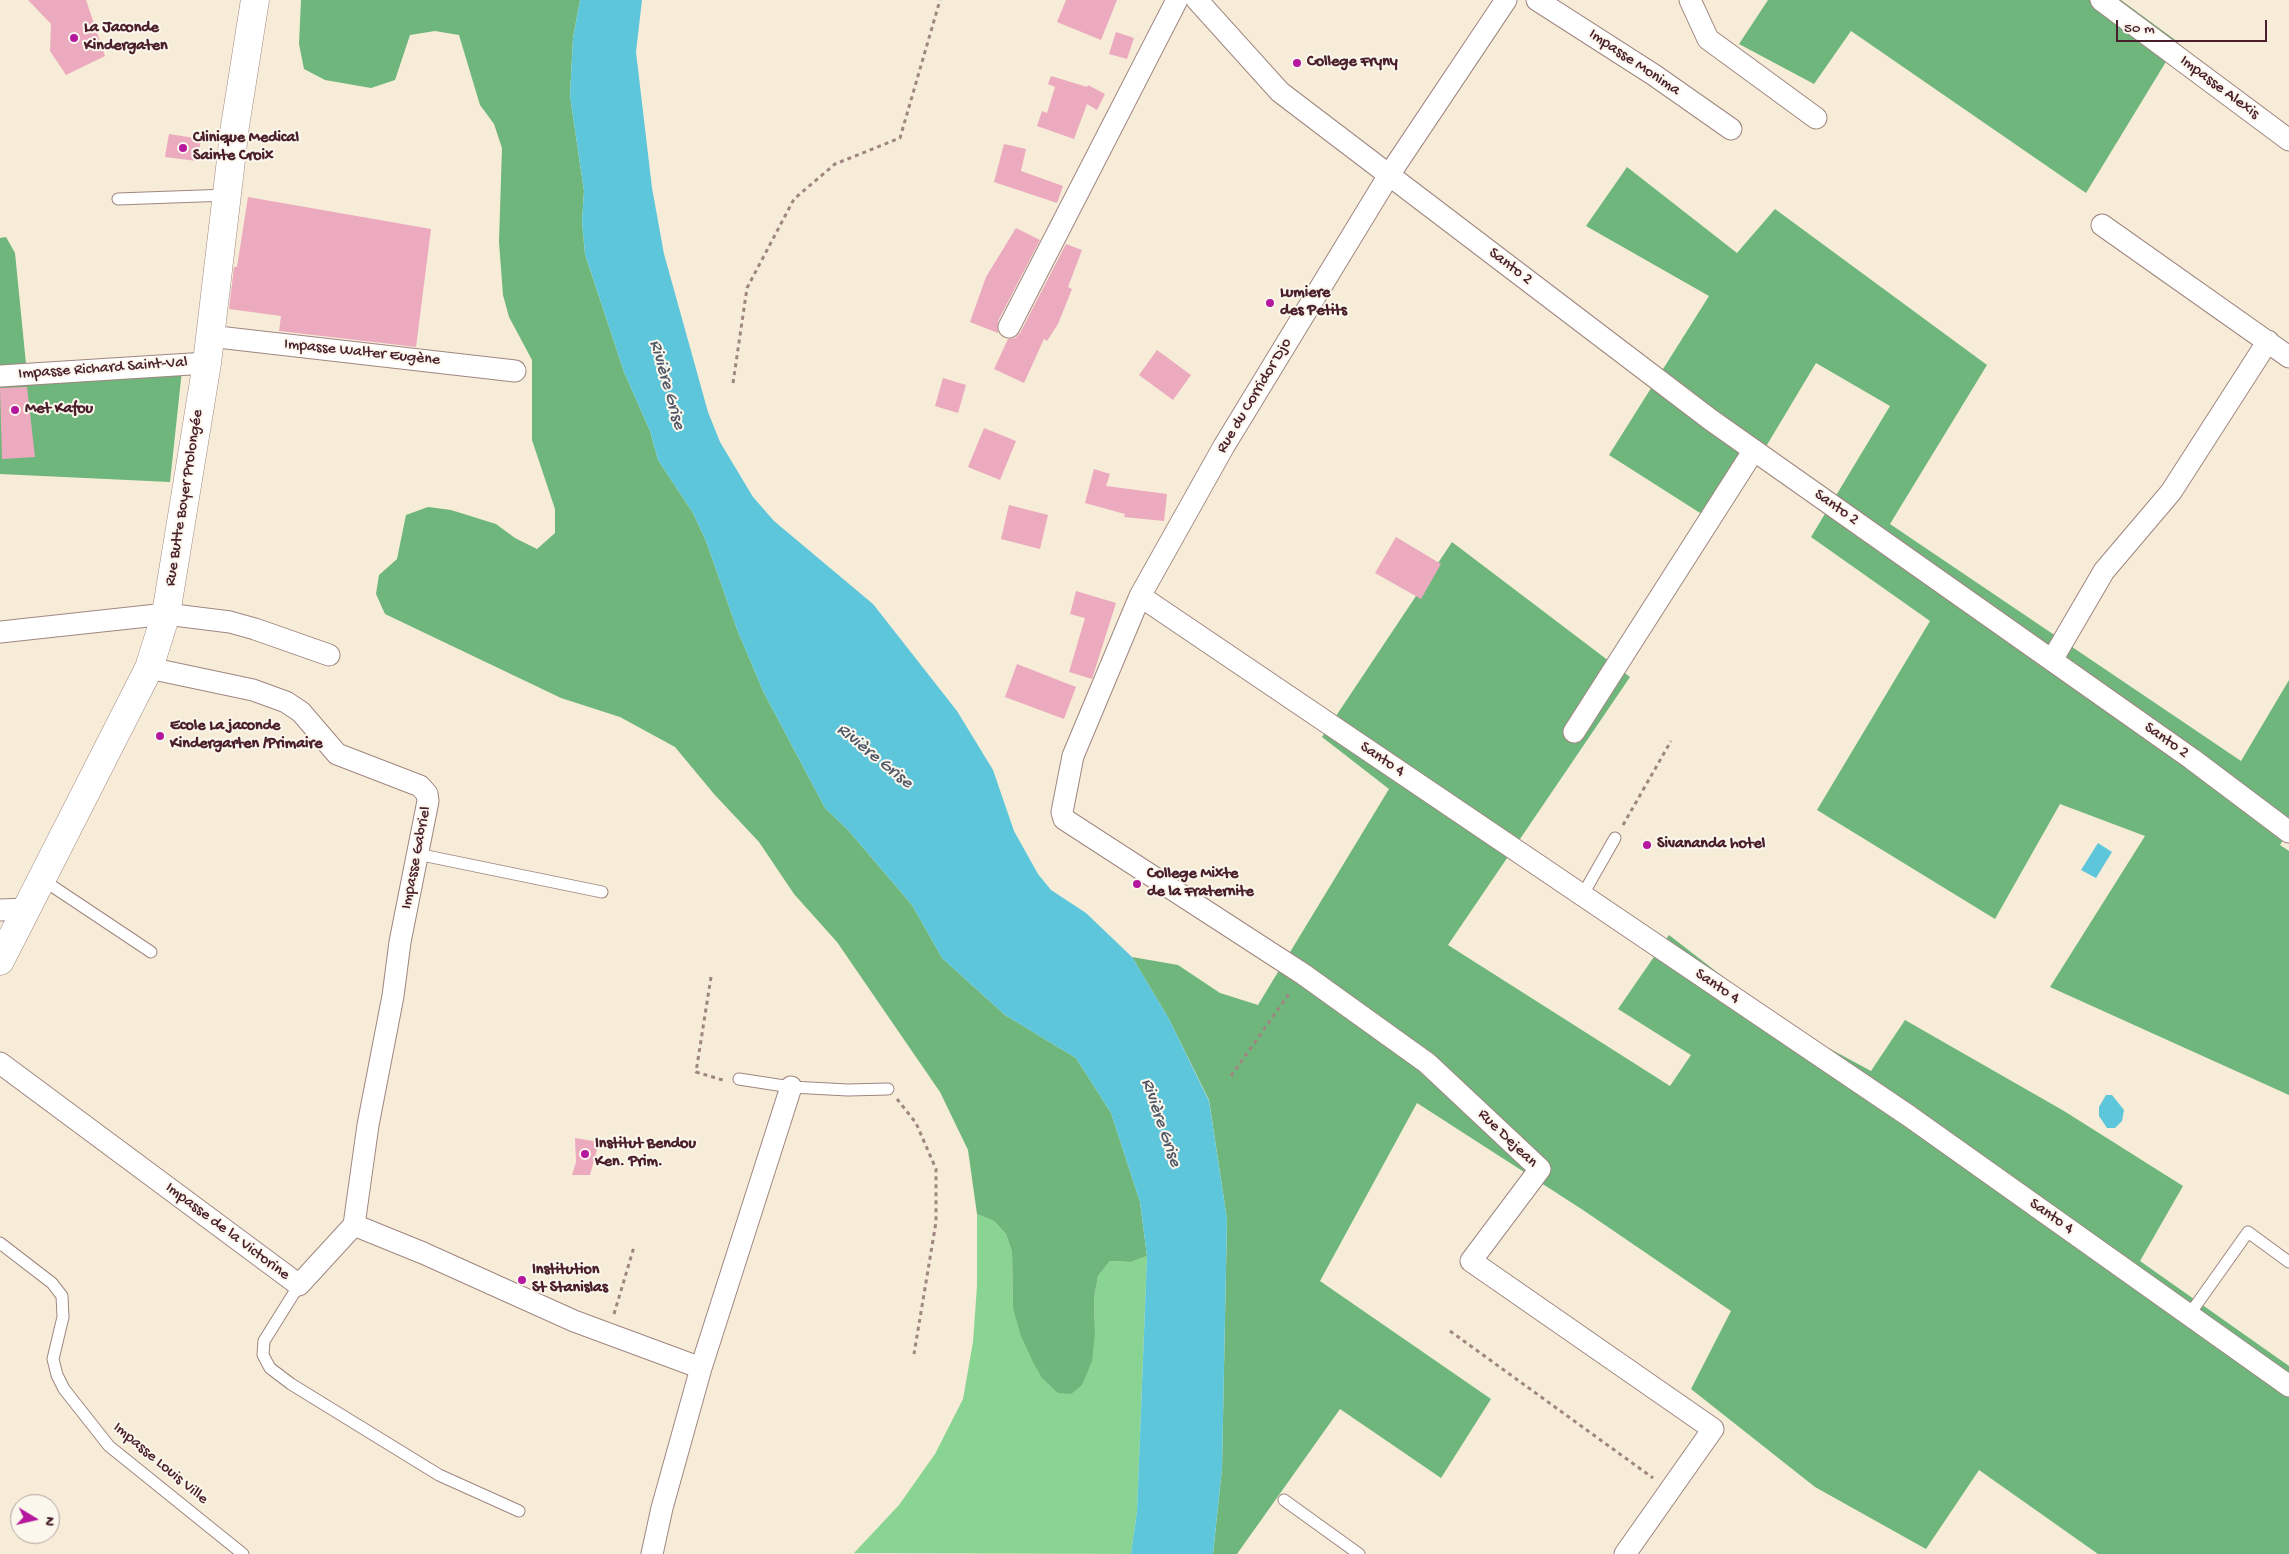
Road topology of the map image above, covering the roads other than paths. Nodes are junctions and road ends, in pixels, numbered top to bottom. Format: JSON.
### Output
{"nodes":[{"id":1,"x":255,"y":0,"type":"edge"},
{"id":2,"x":1177,"y":0,"type":"edge"},
{"id":3,"x":1196,"y":0,"type":"edge"},
{"id":4,"x":1506,"y":0,"type":"edge"},
{"id":5,"x":1537,"y":0,"type":"edge"},
{"id":6,"x":1690,"y":0,"type":"edge"},
{"id":7,"x":2101,"y":0,"type":"edge"},
{"id":8,"x":1816,"y":118,"type":"dead end"},
{"id":9,"x":1731,"y":129,"type":"dead end"},
{"id":10,"x":2289,"y":140,"type":"edge"},
{"id":11,"x":1389,"y":175,"type":"junction"},
{"id":12,"x":228,"y":195,"type":"junction"},
{"id":13,"x":118,"y":199,"type":"dead end"},
{"id":14,"x":2102,"y":225,"type":"dead end"},
{"id":15,"x":1009,"y":328,"type":"dead end"},
{"id":16,"x":2268,"y":342,"type":"junction"},
{"id":17,"x":208,"y":349,"type":"junction"},
{"id":18,"x":2289,"y":356,"type":"edge"},
{"id":19,"x":515,"y":371,"type":"dead end"},
{"id":20,"x":0,"y":376,"type":"edge"},
{"id":21,"x":1754,"y":450,"type":"junction"},
{"id":22,"x":1140,"y":596,"type":"junction"},
{"id":23,"x":166,"y":614,"type":"junction"},
{"id":24,"x":0,"y":632,"type":"edge"},
{"id":25,"x":329,"y":655,"type":"dead end"},
{"id":26,"x":2052,"y":660,"type":"junction"},
{"id":27,"x":150,"y":668,"type":"junction"},
{"id":28,"x":1574,"y":732,"type":"dead end"},
{"id":29,"x":1064,"y":820,"type":"joint"},
{"id":30,"x":2289,"y":832,"type":"edge"},
{"id":31,"x":1615,"y":838,"type":"road end"},
{"id":32,"x":417,"y":854,"type":"junction"},
{"id":33,"x":43,"y":880,"type":"junction"},
{"id":34,"x":602,"y":892,"type":"dead end"},
{"id":35,"x":1582,"y":896,"type":"junction"},
{"id":36,"x":13,"y":910,"type":"edge"},
{"id":37,"x":151,"y":952,"type":"dead end"},
{"id":38,"x":0,"y":961,"type":"edge"},
{"id":39,"x":0,"y":1063,"type":"edge"},
{"id":40,"x":740,"y":1079,"type":"road end"},
{"id":41,"x":791,"y":1087,"type":"junction"},
{"id":42,"x":888,"y":1089,"type":"road end"},
{"id":43,"x":354,"y":1225,"type":"junction"},
{"id":44,"x":0,"y":1243,"type":"edge"},
{"id":45,"x":2289,"y":1262,"type":"edge"},
{"id":46,"x":299,"y":1285,"type":"junction"},
{"id":47,"x":2189,"y":1315,"type":"junction"},
{"id":48,"x":701,"y":1368,"type":"junction"},
{"id":49,"x":2289,"y":1386,"type":"edge"},
{"id":50,"x":1284,"y":1500,"type":"dead end"},
{"id":51,"x":519,"y":1512,"type":"dead end"},
{"id":52,"x":243,"y":1554,"type":"edge"},
{"id":53,"x":652,"y":1554,"type":"edge"},
{"id":54,"x":1359,"y":1554,"type":"edge"},
{"id":55,"x":1625,"y":1554,"type":"edge"}],
"edges":[{"from":1,"to":12,"type":"street","name":"Rue Butte Boyer Prolongée"},
{"from":2,"to":15,"type":"street"},
{"from":3,"to":11,"type":"street","name":"Santo 2"},
{"from":4,"to":11,"type":"street","name":"Rue du Corridor Djo"},
{"from":5,"to":9,"type":"street","name":"Impasse Monima"},
{"from":6,"to":8,"type":"street"},
{"from":7,"to":10,"type":"street","name":"Impasse Alexis"},
{"from":11,"to":21,"type":"street","name":"Santo 2"},
{"from":11,"to":22,"type":"street","name":"Rue du Corridor Djo"},
{"from":12,"to":13,"type":"lane"},
{"from":12,"to":17,"type":"street","name":"Rue Butte Boyer Prolongée"},
{"from":14,"to":16,"type":"street"},
{"from":16,"to":18,"type":"street"},
{"from":16,"to":26,"type":"street"},
{"from":17,"to":19,"type":"street","name":"Impasse Walter Eugène"},
{"from":17,"to":20,"type":"street","name":"Impasse Richard Saint-Val"},
{"from":17,"to":23,"type":"street","name":"Rue Butte Boyer Prolongée"},
{"from":21,"to":26,"type":"street","name":"Santo 2"},
{"from":21,"to":28,"type":"street"},
{"from":22,"to":29,"type":"street","name":"Rue du Corridor Djo"},
{"from":22,"to":35,"type":"street","name":"Santo 4"},
{"from":23,"to":24,"type":"street"},
{"from":23,"to":25,"type":"street"},
{"from":23,"to":27,"type":"street","name":"Rue Butte Boyer Prolongée"},
{"from":26,"to":30,"type":"street","name":"Santo 2"},
{"from":27,"to":32,"type":"street","name":"Impasse Gabriel"},
{"from":27,"to":33,"type":"street","name":"Rue Butte Boyer Prolongée"},
{"from":29,"to":55,"type":"street","name":"Rue Dejean"},
{"from":31,"to":35,"type":"lane"},
{"from":32,"to":34,"type":"lane"},
{"from":32,"to":43,"type":"street","name":"Impasse Gabriel"},
{"from":33,"to":36,"type":"street","name":"Rue Butte Boyer Prolongée"},
{"from":33,"to":37,"type":"lane"},
{"from":35,"to":47,"type":"street","name":"Santo 4"},
{"from":36,"to":38,"type":"street","name":"Rue Butte Boyer Prolongée"},
{"from":39,"to":46,"type":"street","name":"Impasse de la Victorine"},
{"from":40,"to":41,"type":"lane"},
{"from":41,"to":42,"type":"lane"},
{"from":41,"to":48,"type":"street"},
{"from":43,"to":46,"type":"street","name":"Impasse de la Victorine"},
{"from":43,"to":48,"type":"street"},
{"from":44,"to":52,"type":"lane","name":"Impasse Louis Ville"},
{"from":45,"to":47,"type":"lane"},
{"from":46,"to":51,"type":"lane"},
{"from":47,"to":49,"type":"street","name":"Santo 4"},
{"from":48,"to":53,"type":"street"},
{"from":50,"to":54,"type":"lane"}]}
